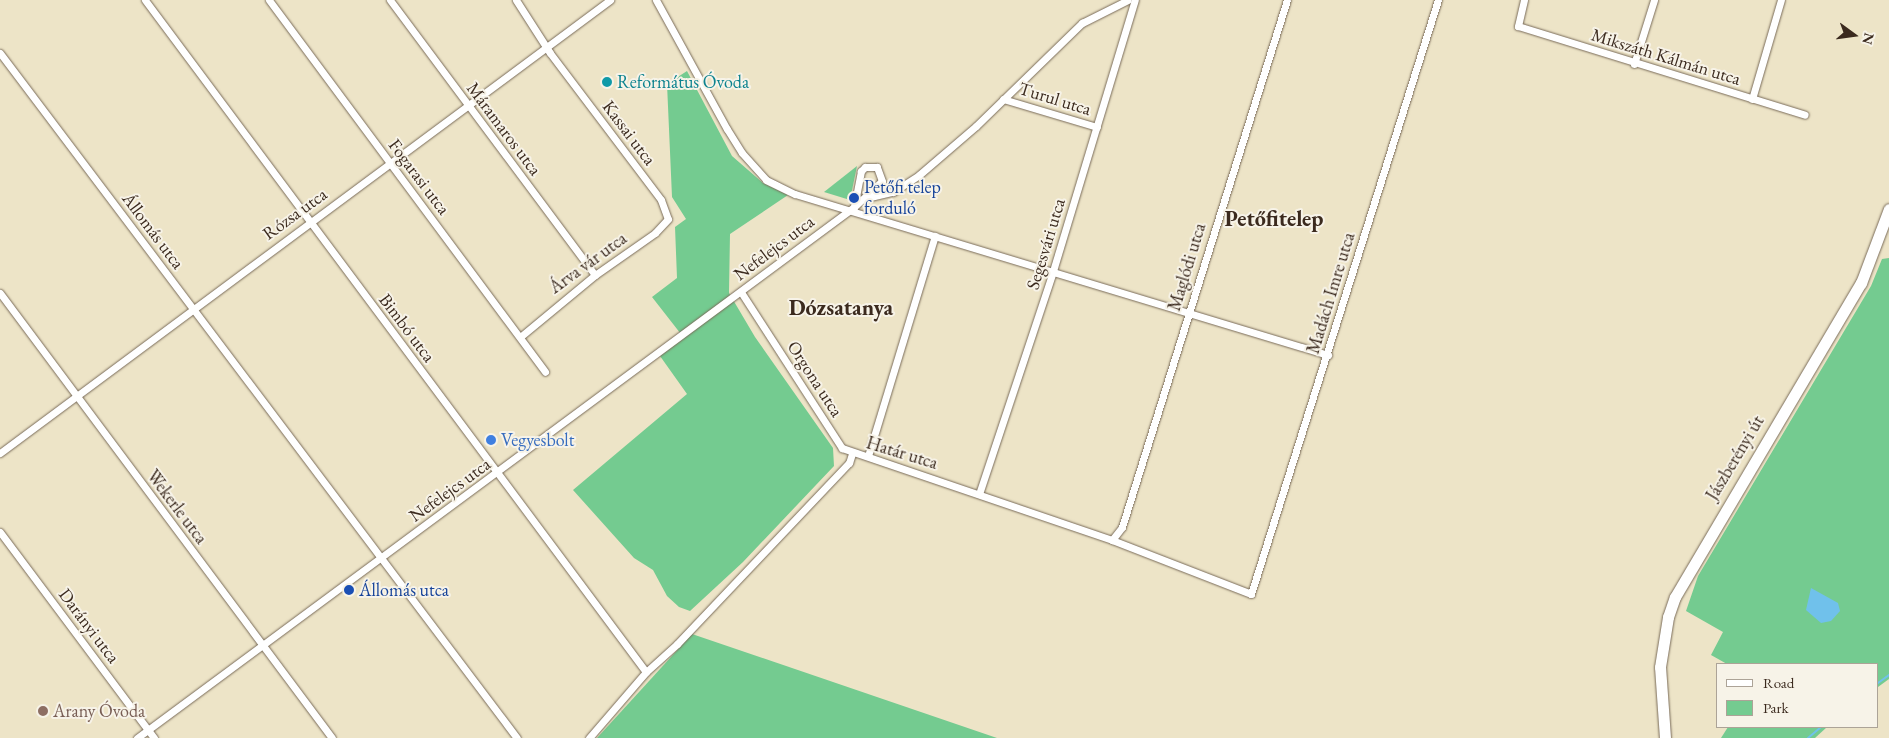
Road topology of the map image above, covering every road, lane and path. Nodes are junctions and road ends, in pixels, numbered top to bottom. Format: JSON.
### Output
{"nodes":[{"id":1,"x":146,"y":0,"type":"edge"},
{"id":2,"x":269,"y":0,"type":"edge"},
{"id":3,"x":390,"y":0,"type":"edge"},
{"id":4,"x":516,"y":0,"type":"edge"},
{"id":5,"x":610,"y":0,"type":"edge"},
{"id":6,"x":656,"y":0,"type":"edge"},
{"id":7,"x":1128,"y":0,"type":"edge"},
{"id":8,"x":1135,"y":0,"type":"edge"},
{"id":9,"x":1287,"y":0,"type":"edge"},
{"id":10,"x":1437,"y":0,"type":"edge"},
{"id":11,"x":1524,"y":0,"type":"edge"},
{"id":12,"x":1654,"y":0,"type":"edge"},
{"id":13,"x":1782,"y":0,"type":"edge"},
{"id":14,"x":546,"y":48,"type":"junction"},
{"id":15,"x":0,"y":53,"type":"edge"},
{"id":16,"x":1634,"y":64,"type":"junction"},
{"id":17,"x":1003,"y":99,"type":"junction"},
{"id":18,"x":1752,"y":99,"type":"junction"},
{"id":19,"x":468,"y":105,"type":"junction"},
{"id":20,"x":1805,"y":115,"type":"dead end"},
{"id":21,"x":1097,"y":127,"type":"junction"},
{"id":22,"x":389,"y":163,"type":"junction"},
{"id":23,"x":862,"y":201,"type":"junction"},
{"id":24,"x":852,"y":208,"type":"junction"},
{"id":25,"x":1889,"y":209,"type":"edge"},
{"id":26,"x":667,"y":211,"type":"joint"},
{"id":27,"x":309,"y":222,"type":"junction"},
{"id":28,"x":935,"y":236,"type":"junction"},
{"id":29,"x":1053,"y":271,"type":"junction"},
{"id":30,"x":595,"y":275,"type":"junction"},
{"id":31,"x":741,"y":292,"type":"junction"},
{"id":32,"x":0,"y":293,"type":"edge"},
{"id":33,"x":192,"y":308,"type":"junction"},
{"id":34,"x":1188,"y":314,"type":"junction"},
{"id":35,"x":520,"y":337,"type":"junction"},
{"id":36,"x":1328,"y":355,"type":"junction"},
{"id":37,"x":545,"y":372,"type":"dead end"},
{"id":38,"x":77,"y":397,"type":"junction"},
{"id":39,"x":0,"y":453,"type":"edge"},
{"id":40,"x":852,"y":454,"type":"junction"},
{"id":41,"x":868,"y":456,"type":"junction"},
{"id":42,"x":498,"y":473,"type":"junction"},
{"id":43,"x":979,"y":494,"type":"junction"},
{"id":44,"x":0,"y":532,"type":"edge"},
{"id":45,"x":1112,"y":540,"type":"junction"},
{"id":46,"x":381,"y":559,"type":"junction"},
{"id":47,"x":1251,"y":594,"type":"joint"},
{"id":48,"x":262,"y":646,"type":"junction"},
{"id":49,"x":646,"y":672,"type":"junction"},
{"id":50,"x":148,"y":730,"type":"junction"},
{"id":51,"x":137,"y":738,"type":"edge"},
{"id":52,"x":154,"y":738,"type":"edge"},
{"id":53,"x":332,"y":738,"type":"edge"},
{"id":54,"x":517,"y":738,"type":"edge"},
{"id":55,"x":589,"y":738,"type":"edge"},
{"id":56,"x":1665,"y":738,"type":"edge"}],
"edges":[{"from":1,"to":27,"type":"street","name":"Bimbó utca"},
{"from":2,"to":22,"type":"street","name":"Fogarasi utca"},
{"from":3,"to":19,"type":"street","name":"Máramaros utca"},
{"from":4,"to":14,"type":"street","name":"Kassai utca"},
{"from":5,"to":14,"type":"street","name":"Rózsa utca"},
{"from":6,"to":24,"type":"street"},
{"from":7,"to":17,"type":"street"},
{"from":8,"to":21,"type":"street","name":"Segesvári utca"},
{"from":9,"to":34,"type":"street","name":"Maglódi utca"},
{"from":10,"to":36,"type":"street","name":"Madách Imre utca"},
{"from":11,"to":16,"type":"street","name":"Mikszáth Kálmán utca"},
{"from":12,"to":16,"type":"street"},
{"from":13,"to":18,"type":"street"},
{"from":14,"to":19,"type":"street","name":"Rózsa utca"},
{"from":14,"to":26,"type":"street","name":"Kassai utca"},
{"from":15,"to":33,"type":"street","name":"Állomás utca"},
{"from":16,"to":18,"type":"street","name":"Mikszáth Kálmán utca"},
{"from":17,"to":21,"type":"street","name":"Turul utca"},
{"from":17,"to":23,"type":"street"},
{"from":18,"to":20,"type":"street","name":"Mikszáth Kálmán utca"},
{"from":19,"to":22,"type":"street","name":"Rózsa utca"},
{"from":19,"to":30,"type":"street","name":"Máramaros utca"},
{"from":21,"to":29,"type":"street","name":"Segesvári utca"},
{"from":22,"to":27,"type":"street","name":"Rózsa utca"},
{"from":22,"to":35,"type":"street","name":"Fogarasi utca"},
{"from":23,"to":24,"type":"street","name":"Nefelejcs utca"},
{"from":23,"to":24,"type":"street"},
{"from":24,"to":28,"type":"street"},
{"from":24,"to":31,"type":"street","name":"Nefelejcs utca"},
{"from":25,"to":56,"type":"main road","name":"Jászberényi út"},
{"from":26,"to":30,"type":"street","name":"Árva vár utca"},
{"from":27,"to":33,"type":"street","name":"Rózsa utca"},
{"from":27,"to":42,"type":"street","name":"Bimbó utca"},
{"from":28,"to":29,"type":"street"},
{"from":28,"to":41,"type":"street"},
{"from":29,"to":34,"type":"street"},
{"from":29,"to":43,"type":"street","name":"Segesvári utca"},
{"from":30,"to":35,"type":"street","name":"Árva vár utca"},
{"from":31,"to":40,"type":"street","name":"Orgona utca"},
{"from":31,"to":42,"type":"street","name":"Nefelejcs utca"},
{"from":32,"to":38,"type":"street","name":"Wekerle utca"},
{"from":33,"to":38,"type":"street","name":"Rózsa utca"},
{"from":33,"to":46,"type":"street","name":"Állomás utca"},
{"from":34,"to":36,"type":"street"},
{"from":34,"to":45,"type":"street","name":"Maglódi utca"},
{"from":35,"to":37,"type":"street","name":"Fogarasi utca"},
{"from":36,"to":47,"type":"street","name":"Madách Imre utca"},
{"from":38,"to":39,"type":"street","name":"Rózsa utca"},
{"from":38,"to":48,"type":"street","name":"Wekerle utca"},
{"from":40,"to":41,"type":"street","name":"Határ utca"},
{"from":40,"to":49,"type":"street","name":"Határ utca"},
{"from":41,"to":43,"type":"street","name":"Határ utca"},
{"from":42,"to":46,"type":"street","name":"Nefelejcs utca"},
{"from":42,"to":49,"type":"street","name":"Bimbó utca"},
{"from":43,"to":45,"type":"street","name":"Határ utca"},
{"from":44,"to":50,"type":"street","name":"Darányi utca"},
{"from":45,"to":47,"type":"street","name":"Határ utca"},
{"from":46,"to":48,"type":"street","name":"Nefelejcs utca"},
{"from":46,"to":54,"type":"street","name":"Állomás utca"},
{"from":48,"to":50,"type":"street","name":"Nefelejcs utca"},
{"from":48,"to":53,"type":"street","name":"Wekerle utca"},
{"from":49,"to":55,"type":"street","name":"Határ utca"},
{"from":50,"to":51,"type":"street","name":"Nefelejcs utca"},
{"from":50,"to":52,"type":"street","name":"Darányi utca"}]}
